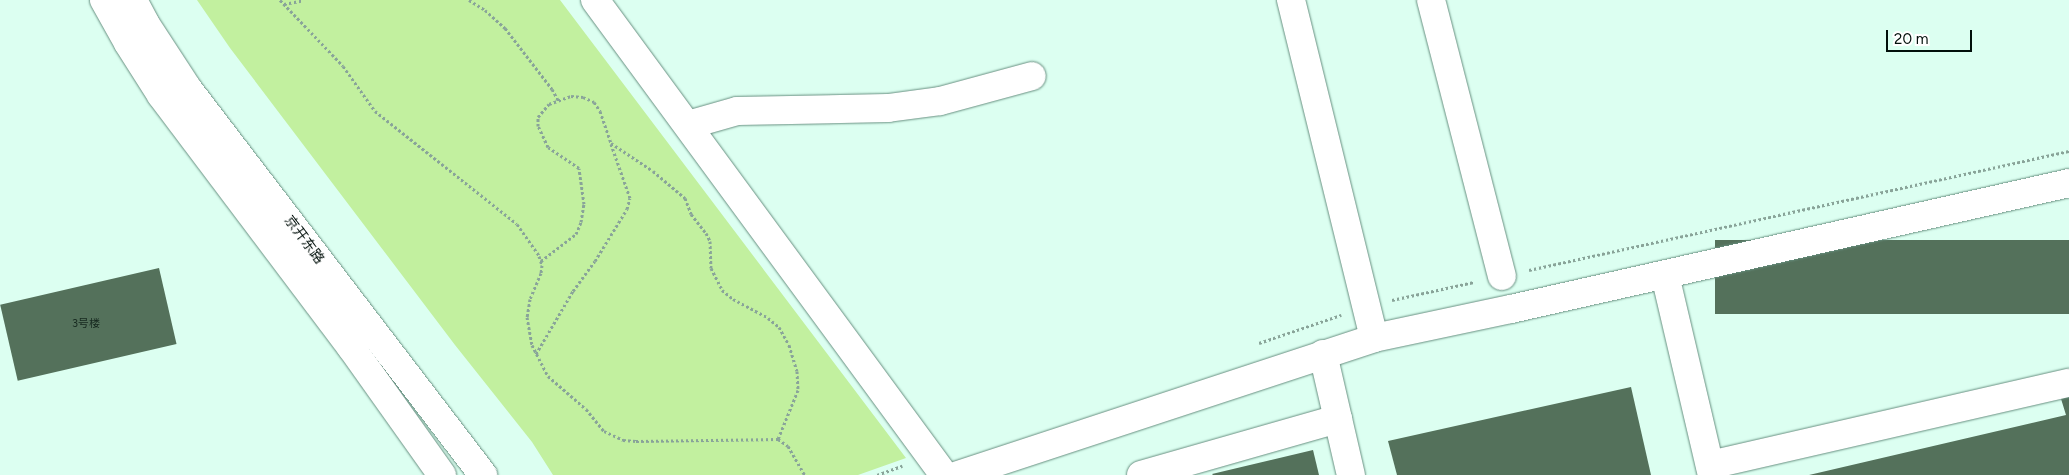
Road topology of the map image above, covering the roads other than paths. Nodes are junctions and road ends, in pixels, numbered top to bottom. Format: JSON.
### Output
{"nodes":[{"id":1,"x":104,"y":0,"type":"edge"},
{"id":2,"x":133,"y":0,"type":"edge"},
{"id":3,"x":595,"y":0,"type":"edge"},
{"id":4,"x":1291,"y":0,"type":"edge"},
{"id":5,"x":1431,"y":0,"type":"edge"},
{"id":6,"x":1032,"y":76,"type":"dead end"},
{"id":7,"x":688,"y":125,"type":"junction"},
{"id":8,"x":2069,"y":183,"type":"edge"},
{"id":9,"x":1665,"y":275,"type":"junction"},
{"id":10,"x":1502,"y":276,"type":"dead end"},
{"id":11,"x":1374,"y":338,"type":"junction"},
{"id":12,"x":1323,"y":354,"type":"junction"},
{"id":13,"x":2069,"y":383,"type":"edge"},
{"id":14,"x":1338,"y":419,"type":"junction"},
{"id":15,"x":1711,"y":470,"type":"edge"},
{"id":16,"x":442,"y":475,"type":"edge"},
{"id":17,"x":483,"y":475,"type":"edge"},
{"id":18,"x":944,"y":475,"type":"edge"},
{"id":19,"x":958,"y":475,"type":"edge"},
{"id":20,"x":1141,"y":475,"type":"edge"},
{"id":21,"x":1350,"y":475,"type":"edge"}],
"edges":[{"from":1,"to":16,"type":"street","name":"京开东路"},
{"from":2,"to":17,"type":"street","name":"京开东路"},
{"from":3,"to":7,"type":"street"},
{"from":4,"to":11,"type":"street"},
{"from":5,"to":10,"type":"street"},
{"from":6,"to":7,"type":"street"},
{"from":7,"to":18,"type":"street"},
{"from":8,"to":9,"type":"street"},
{"from":9,"to":11,"type":"street"},
{"from":9,"to":15,"type":"street"},
{"from":11,"to":12,"type":"street"},
{"from":12,"to":14,"type":"street"},
{"from":12,"to":19,"type":"street"},
{"from":13,"to":15,"type":"street"},
{"from":14,"to":20,"type":"street"},
{"from":14,"to":21,"type":"street"}]}
